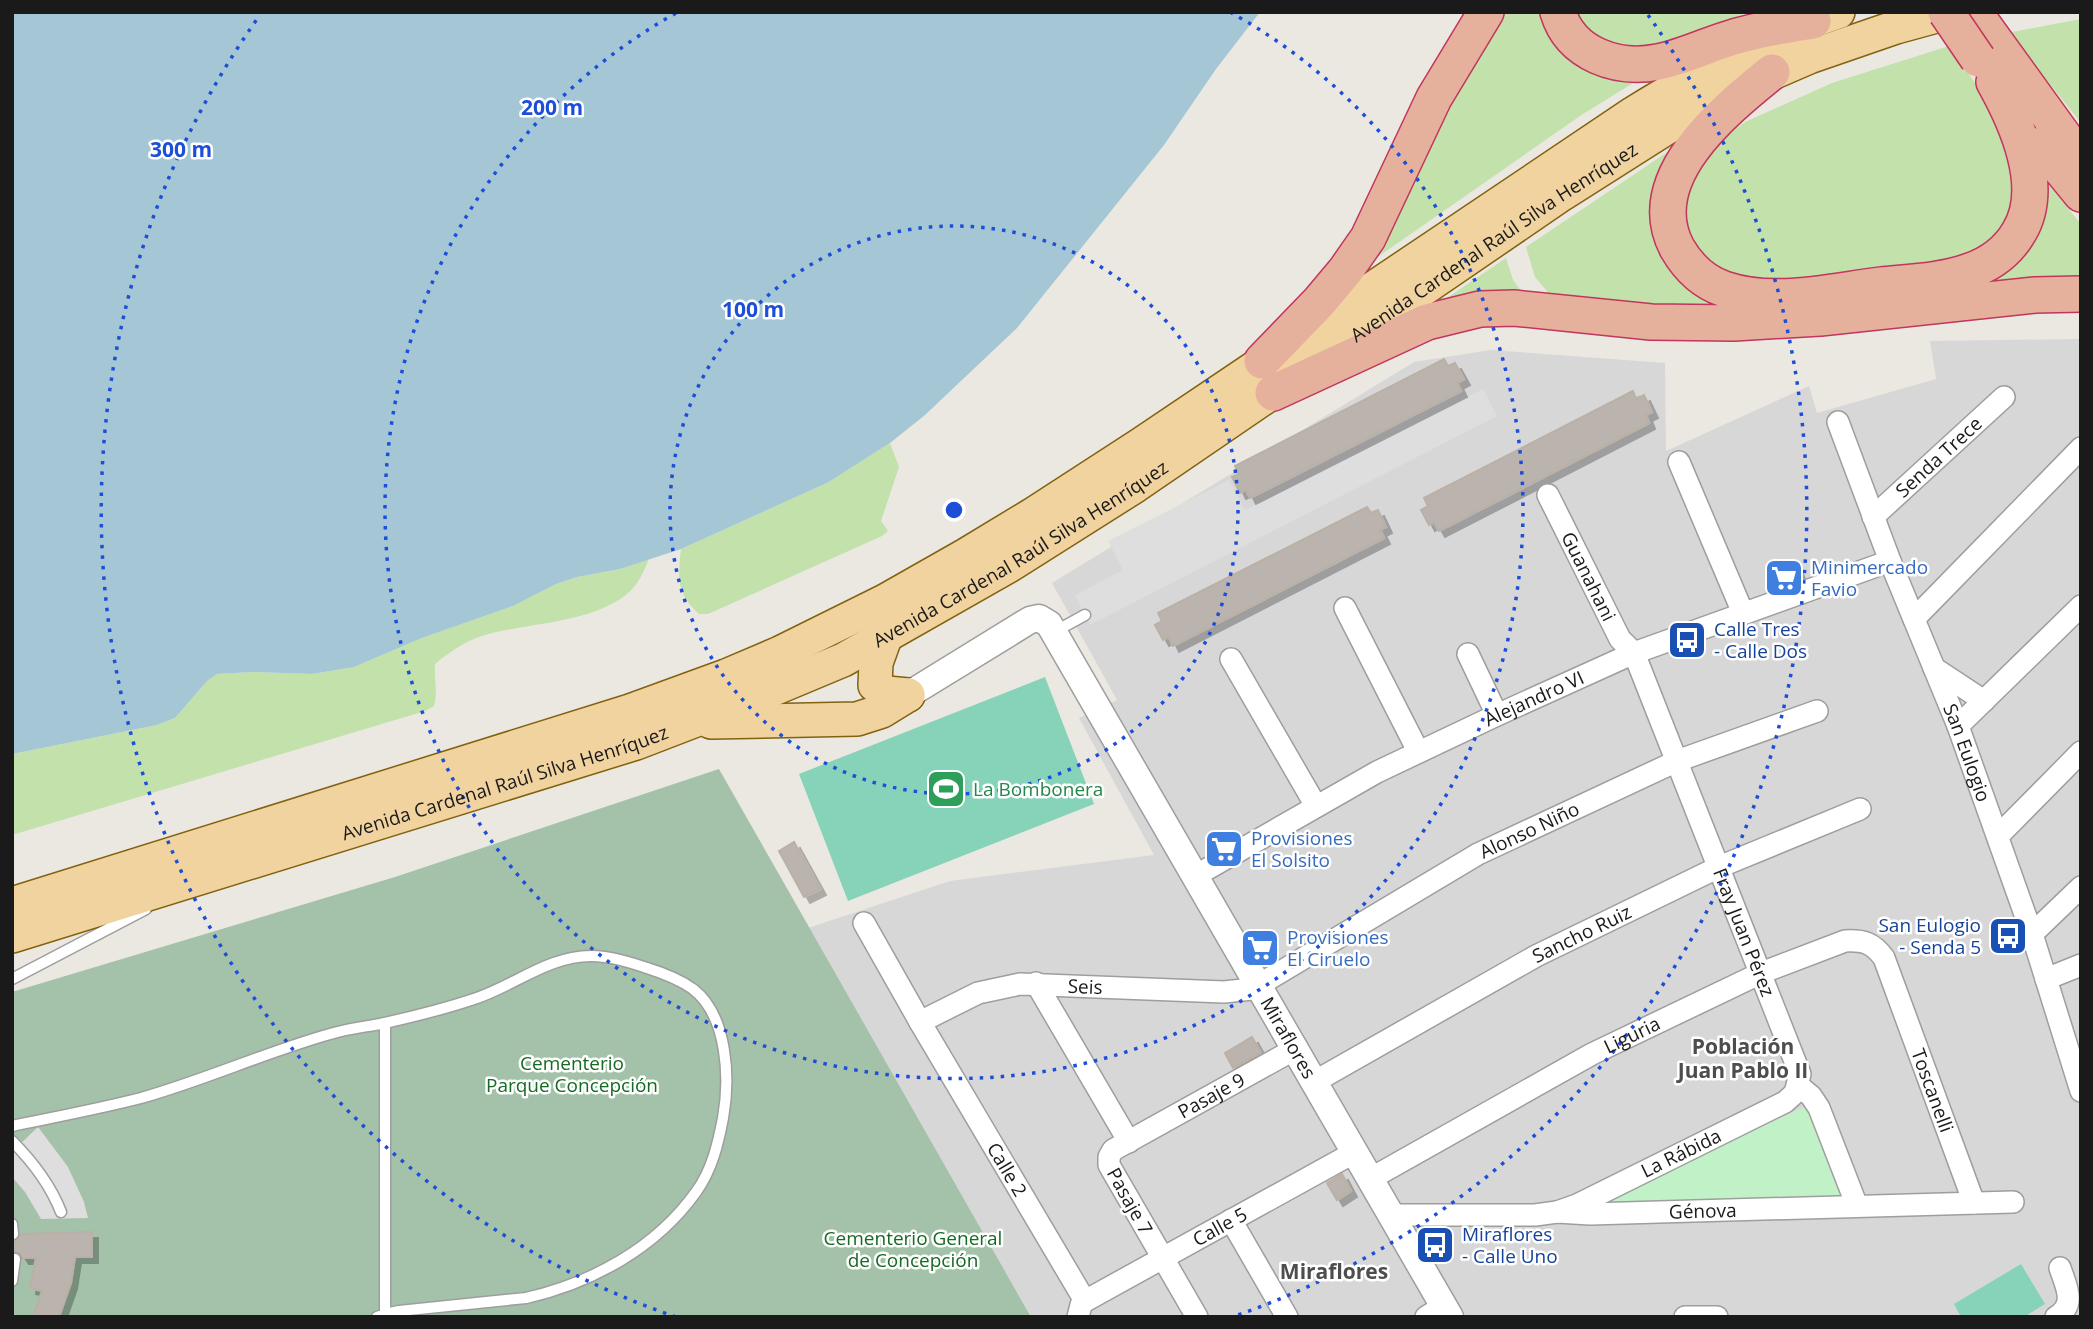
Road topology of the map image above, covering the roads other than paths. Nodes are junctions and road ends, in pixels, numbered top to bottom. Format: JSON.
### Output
{"nodes":[{"id":1,"x":1486,"y":12,"type":"edge"},
{"id":2,"x":1558,"y":12,"type":"edge"},
{"id":3,"x":1949,"y":12,"type":"edge"},
{"id":4,"x":1974,"y":12,"type":"edge"},
{"id":5,"x":1826,"y":16,"type":"edge"},
{"id":6,"x":1992,"y":65,"type":"junction"},
{"id":7,"x":1772,"y":72,"type":"junction"},
{"id":8,"x":2081,"y":160,"type":"edge"},
{"id":9,"x":2081,"y":194,"type":"edge"},
{"id":10,"x":2081,"y":294,"type":"edge"},
{"id":11,"x":1268,"y":377,"type":"junction"},
{"id":12,"x":2004,"y":397,"type":"dead end"},
{"id":13,"x":1838,"y":422,"type":"dead end"},
{"id":14,"x":2081,"y":448,"type":"edge"},
{"id":15,"x":1679,"y":462,"type":"dead end"},
{"id":16,"x":1548,"y":495,"type":"dead end"},
{"id":17,"x":1873,"y":517,"type":"junction"},
{"id":18,"x":1890,"y":561,"type":"junction"},
{"id":19,"x":2081,"y":606,"type":"edge"},
{"id":20,"x":1345,"y":608,"type":"dead end"},
{"id":21,"x":1743,"y":614,"type":"junction"},
{"id":22,"x":1085,"y":615,"type":"dead end"},
{"id":23,"x":1914,"y":619,"type":"junction"},
{"id":24,"x":1047,"y":625,"type":"junction"},
{"id":25,"x":886,"y":638,"type":"junction"},
{"id":26,"x":1634,"y":653,"type":"junction"},
{"id":27,"x":1468,"y":654,"type":"dead end"},
{"id":28,"x":1231,"y":659,"type":"dead end"},
{"id":29,"x":1934,"y":668,"type":"junction"},
{"id":30,"x":908,"y":695,"type":"junction"},
{"id":31,"x":1984,"y":701,"type":"junction"},
{"id":32,"x":1817,"y":711,"type":"dead end"},
{"id":33,"x":1497,"y":715,"type":"junction"},
{"id":34,"x":687,"y":723,"type":"junction"},
{"id":35,"x":1958,"y":726,"type":"junction"},
{"id":36,"x":1418,"y":751,"type":"junction"},
{"id":37,"x":2081,"y":752,"type":"edge"},
{"id":38,"x":1677,"y":761,"type":"junction"},
{"id":39,"x":1316,"y":806,"type":"junction"},
{"id":40,"x":1860,"y":808,"type":"dead end"},
{"id":41,"x":1998,"y":836,"type":"junction"},
{"id":42,"x":1719,"y":867,"type":"junction"},
{"id":43,"x":219,"y":872,"type":"junction"},
{"id":44,"x":1195,"y":876,"type":"junction"},
{"id":45,"x":2081,"y":887,"type":"edge"},
{"id":46,"x":164,"y":900,"type":"dead end"},
{"id":47,"x":12,"y":904,"type":"edge"},
{"id":48,"x":153,"y":906,"type":"dead end"},
{"id":49,"x":864,"y":923,"type":"dead end"},
{"id":50,"x":2032,"y":934,"type":"junction"},
{"id":51,"x":12,"y":936,"type":"edge"},
{"id":52,"x":2081,"y":965,"type":"edge"},
{"id":53,"x":1761,"y":973,"type":"junction"},
{"id":54,"x":1891,"y":978,"type":"joint"},
{"id":55,"x":12,"y":979,"type":"edge"},
{"id":56,"x":2046,"y":979,"type":"junction"},
{"id":57,"x":1036,"y":983,"type":"junction"},
{"id":58,"x":1259,"y":986,"type":"junction"},
{"id":59,"x":385,"y":1023,"type":"junction"},
{"id":60,"x":920,"y":1023,"type":"junction"},
{"id":61,"x":1295,"y":1049,"type":"junction"},
{"id":62,"x":1314,"y":1082,"type":"junction"},
{"id":63,"x":1799,"y":1086,"type":"junction"},
{"id":64,"x":2081,"y":1091,"type":"edge"},
{"id":65,"x":12,"y":1125,"type":"edge"},
{"id":66,"x":12,"y":1141,"type":"edge"},
{"id":67,"x":1129,"y":1142,"type":"junction"},
{"id":68,"x":1355,"y":1152,"type":"junction"},
{"id":69,"x":1370,"y":1179,"type":"junction"},
{"id":70,"x":2013,"y":1202,"type":"dead end"},
{"id":71,"x":1974,"y":1203,"type":"junction"},
{"id":72,"x":1857,"y":1206,"type":"junction"},
{"id":73,"x":61,"y":1212,"type":"dead end"},
{"id":74,"x":1557,"y":1212,"type":"junction"},
{"id":75,"x":1391,"y":1215,"type":"junction"},
{"id":76,"x":1231,"y":1220,"type":"junction"},
{"id":77,"x":12,"y":1224,"type":"edge"},
{"id":78,"x":13,"y":1234,"type":"edge"},
{"id":79,"x":1162,"y":1258,"type":"junction"},
{"id":80,"x":15,"y":1259,"type":"dead end"},
{"id":81,"x":2060,"y":1268,"type":"dead end"},
{"id":82,"x":12,"y":1281,"type":"edge"},
{"id":83,"x":1082,"y":1309,"type":"edge"},
{"id":84,"x":1440,"y":1313,"type":"edge"},
{"id":85,"x":381,"y":1315,"type":"edge"},
{"id":86,"x":1197,"y":1317,"type":"edge"},
{"id":87,"x":1287,"y":1317,"type":"edge"},
{"id":88,"x":1685,"y":1317,"type":"edge"},
{"id":89,"x":1717,"y":1317,"type":"edge"},
{"id":90,"x":2056,"y":1317,"type":"edge"}],
"edges":[{"from":1,"to":11,"type":"highway"},
{"from":2,"to":5,"type":"highway"},
{"from":3,"to":6,"type":"highway","bridge":true},
{"from":3,"to":7,"type":"main road","name":"Avenida Cardenal Raúl Silva Henríquez"},
{"from":4,"to":6,"type":"highway"},
{"from":5,"to":11,"type":"main road","name":"Avenida Cardenal Raúl Silva Henríquez"},
{"from":6,"to":7,"type":"highway"},
{"from":6,"to":8,"type":"highway"},
{"from":6,"to":9,"type":"highway"},
{"from":7,"to":11,"type":"main road","name":"Avenida Cardenal Raúl Silva Henríquez"},
{"from":10,"to":11,"type":"highway"},
{"from":11,"to":25,"type":"main road","name":"Avenida Cardenal Raúl Silva Henríquez"},
{"from":11,"to":47,"type":"main road","name":"Avenida Cardenal Raúl Silva Henríquez"},
{"from":12,"to":17,"type":"street","name":"Senda Trece"},
{"from":13,"to":17,"type":"street","name":"San Eulogio"},
{"from":14,"to":23,"type":"street"},
{"from":15,"to":21,"type":"street"},
{"from":16,"to":26,"type":"street","name":"Guanahani"},
{"from":17,"to":18,"type":"street","name":"San Eulogio"},
{"from":18,"to":21,"type":"street","name":"Alejandro VI"},
{"from":18,"to":23,"type":"street","name":"San Eulogio"},
{"from":19,"to":31,"type":"street"},
{"from":20,"to":36,"type":"street"},
{"from":21,"to":26,"type":"street","name":"Alejandro VI"},
{"from":22,"to":24,"type":"lane"},
{"from":23,"to":29,"type":"street","name":"San Eulogio"},
{"from":24,"to":30,"type":"street"},
{"from":24,"to":44,"type":"street","name":"Miraflores"},
{"from":25,"to":30,"type":"main road"},
{"from":25,"to":34,"type":"main road","name":"Avenida Cardenal Raúl Silva Henríquez"},
{"from":26,"to":33,"type":"street","name":"Alejandro VI"},
{"from":26,"to":38,"type":"street","name":"Fray Juan Pérez"},
{"from":27,"to":33,"type":"street"},
{"from":28,"to":39,"type":"street"},
{"from":29,"to":31,"type":"street"},
{"from":29,"to":35,"type":"street","name":"San Eulogio"},
{"from":30,"to":34,"type":"main road"},
{"from":31,"to":35,"type":"street"},
{"from":32,"to":38,"type":"street","name":"Alonso Niño"},
{"from":33,"to":36,"type":"street","name":"Alejandro VI"},
{"from":34,"to":43,"type":"main road","name":"Avenida Cardenal Raúl Silva Henríquez"},
{"from":35,"to":41,"type":"street","name":"San Eulogio"},
{"from":36,"to":39,"type":"street","name":"Alejandro VI"},
{"from":37,"to":41,"type":"street"},
{"from":38,"to":42,"type":"street","name":"Fray Juan Pérez"},
{"from":38,"to":58,"type":"street","name":"Alonso Niño"},
{"from":39,"to":44,"type":"street","name":"Alejandro VI"},
{"from":40,"to":42,"type":"street","name":"Sancho Ruiz"},
{"from":41,"to":50,"type":"street","name":"San Eulogio"},
{"from":42,"to":53,"type":"street","name":"Fray Juan Pérez"},
{"from":42,"to":62,"type":"street","name":"Sancho Ruiz"},
{"from":43,"to":46,"type":"lane"},
{"from":43,"to":51,"type":"main road","name":"Avenida Cardenal Raúl Silva Henríquez"},
{"from":44,"to":58,"type":"street","name":"Miraflores"},
{"from":45,"to":50,"type":"street"},
{"from":48,"to":55,"type":"lane"},
{"from":49,"to":60,"type":"street","name":"Calle 2"},
{"from":50,"to":56,"type":"street","name":"San Eulogio"},
{"from":52,"to":56,"type":"street"},
{"from":53,"to":54,"type":"street","name":"Liguria"},
{"from":53,"to":63,"type":"street","name":"Fray Juan Pérez"},
{"from":53,"to":69,"type":"street","name":"Liguria"},
{"from":54,"to":71,"type":"street","name":"Toscanelli"},
{"from":56,"to":64,"type":"street","name":"San Eulogio"},
{"from":57,"to":58,"type":"street","name":"Seis"},
{"from":57,"to":60,"type":"street","name":"Seis"},
{"from":57,"to":67,"type":"street","name":"Pasaje 7"},
{"from":58,"to":61,"type":"street","name":"Miraflores"},
{"from":59,"to":65,"type":"lane"},
{"from":59,"to":85,"type":"lane"},
{"from":59,"to":85,"type":"lane"},
{"from":60,"to":83,"type":"street","name":"Calle 2"},
{"from":61,"to":62,"type":"street","name":"Miraflores"},
{"from":61,"to":67,"type":"street","name":"Pasaje 9"},
{"from":62,"to":68,"type":"street","name":"Miraflores"},
{"from":63,"to":72,"type":"street","name":"Fray Juan Pérez"},
{"from":63,"to":74,"type":"street","name":"La Rábida"},
{"from":66,"to":73,"type":"lane"},
{"from":67,"to":79,"type":"street","name":"Pasaje 7"},
{"from":68,"to":69,"type":"street","name":"Miraflores"},
{"from":68,"to":76,"type":"street","name":"Calle 5"},
{"from":69,"to":75,"type":"street","name":"Miraflores"},
{"from":70,"to":71,"type":"street","name":"Génova"},
{"from":71,"to":72,"type":"street","name":"Génova"},
{"from":72,"to":74,"type":"street","name":"Génova"},
{"from":74,"to":75,"type":"street","name":"Génova"},
{"from":75,"to":84,"type":"street","name":"Miraflores"},
{"from":76,"to":79,"type":"street","name":"Calle 5"},
{"from":76,"to":87,"type":"street"},
{"from":77,"to":78,"type":"lane"},
{"from":79,"to":83,"type":"street","name":"Calle 5"},
{"from":79,"to":86,"type":"street","name":"Pasaje 7"},
{"from":80,"to":82,"type":"lane"},
{"from":81,"to":90,"type":"street"},
{"from":88,"to":89,"type":"street"}]}
